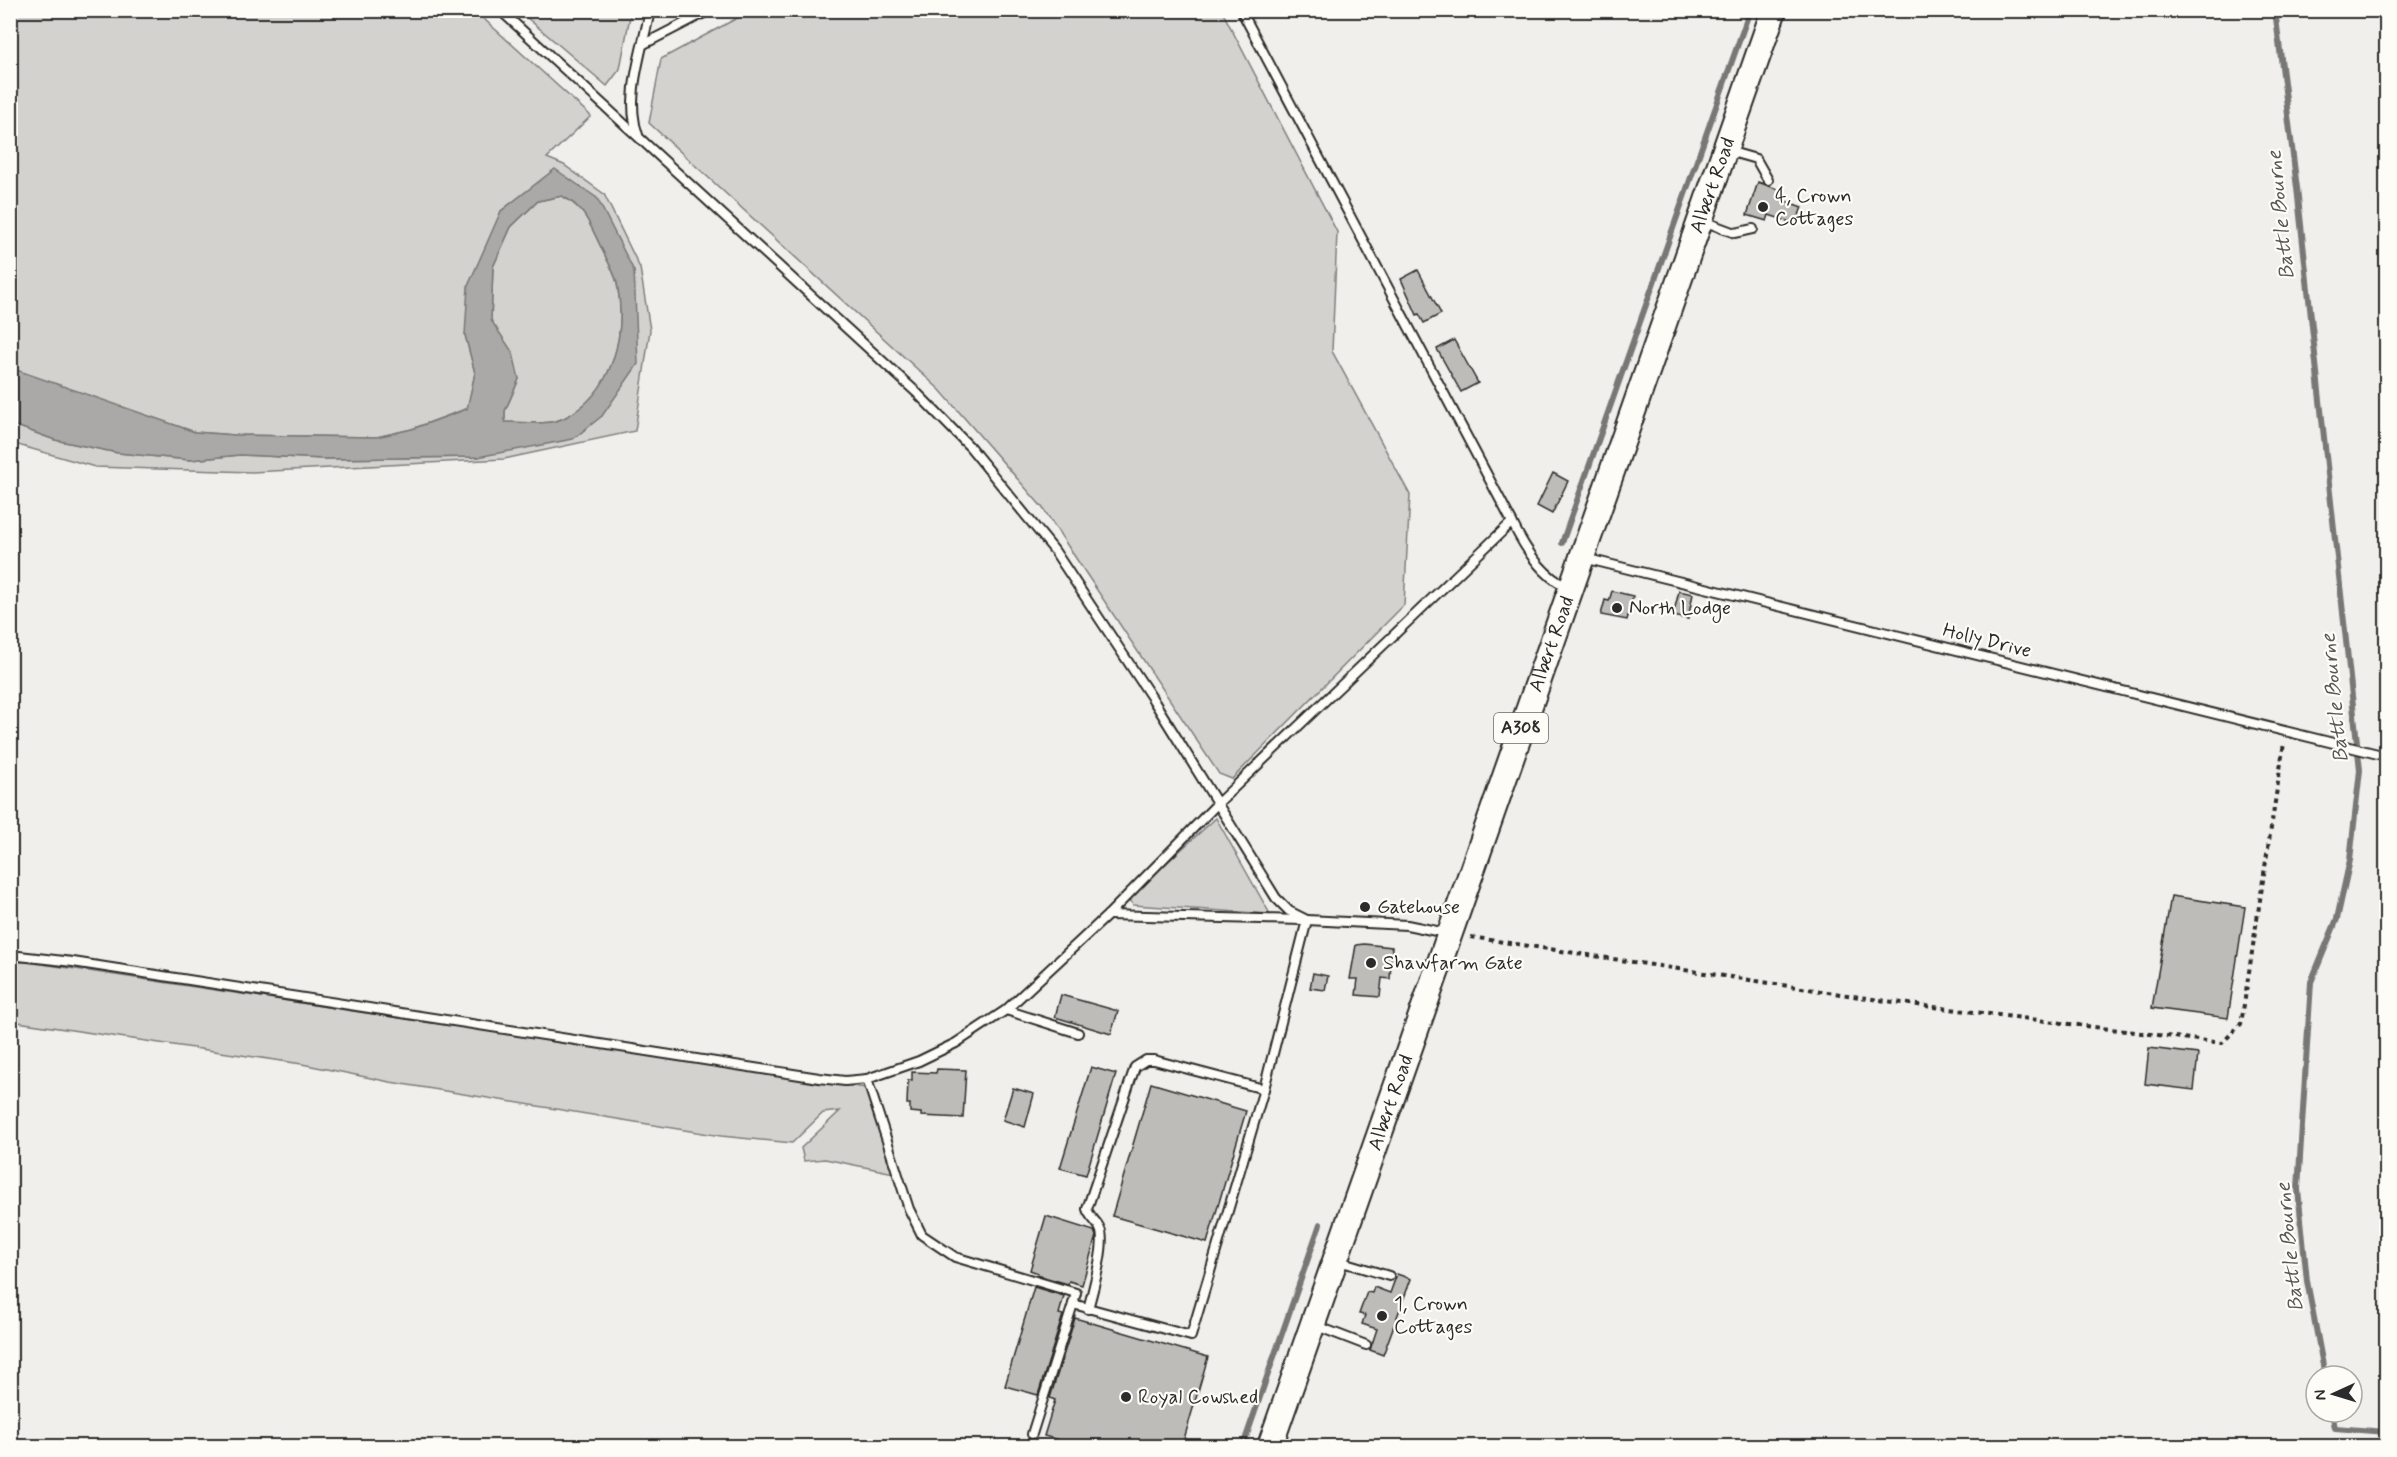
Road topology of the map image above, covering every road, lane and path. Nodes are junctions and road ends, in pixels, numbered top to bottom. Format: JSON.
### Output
{"nodes":[{"id":1,"x":500,"y":10,"type":"edge"},
{"id":2,"x":650,"y":10,"type":"edge"},
{"id":3,"x":710,"y":10,"type":"edge"},
{"id":4,"x":1241,"y":10,"type":"edge"},
{"id":5,"x":1774,"y":10,"type":"edge"},
{"id":6,"x":644,"y":44,"type":"junction"},
{"id":7,"x":638,"y":136,"type":"junction"},
{"id":8,"x":1725,"y":151,"type":"junction"},
{"id":9,"x":1768,"y":180,"type":"dead end"},
{"id":10,"x":1701,"y":220,"type":"junction"},
{"id":11,"x":1753,"y":229,"type":"dead end"},
{"id":12,"x":1512,"y":522,"type":"junction"},
{"id":13,"x":1581,"y":558,"type":"junction"},
{"id":14,"x":1570,"y":588,"type":"junction"},
{"id":15,"x":2285,"y":732,"type":"junction"},
{"id":16,"x":2386,"y":756,"type":"edge"},
{"id":17,"x":1219,"y":802,"type":"junction"},
{"id":18,"x":1108,"y":915,"type":"junction"},
{"id":19,"x":1307,"y":920,"type":"junction"},
{"id":20,"x":1449,"y":934,"type":"junction"},
{"id":21,"x":10,"y":956,"type":"edge"},
{"id":22,"x":1006,"y":1010,"type":"junction"},
{"id":23,"x":1078,"y":1033,"type":"dead end"},
{"id":24,"x":867,"y":1079,"type":"junction"},
{"id":25,"x":1264,"y":1089,"type":"junction"},
{"id":26,"x":1335,"y":1260,"type":"junction"},
{"id":27,"x":1389,"y":1276,"type":"dead end"},
{"id":28,"x":1073,"y":1304,"type":"junction"},
{"id":29,"x":1088,"y":1309,"type":"junction"},
{"id":30,"x":1313,"y":1324,"type":"junction"},
{"id":31,"x":1366,"y":1345,"type":"dead end"},
{"id":32,"x":1032,"y":1434,"type":"dead end"},
{"id":33,"x":1270,"y":1446,"type":"edge"}],
"edges":[{"from":1,"to":7,"type":"lane"},
{"from":2,"to":6,"type":"lane"},
{"from":3,"to":6,"type":"lane"},
{"from":4,"to":12,"type":"lane"},
{"from":5,"to":8,"type":"main road","name":"Albert Road","number":"A308"},
{"from":6,"to":7,"type":"lane"},
{"from":7,"to":17,"type":"lane"},
{"from":8,"to":9,"type":"lane"},
{"from":8,"to":10,"type":"main road","name":"Albert Road","number":"A308"},
{"from":10,"to":11,"type":"lane"},
{"from":10,"to":13,"type":"main road","name":"Albert Road","number":"A308"},
{"from":12,"to":14,"type":"lane"},
{"from":12,"to":17,"type":"lane"},
{"from":13,"to":14,"type":"main road","name":"Albert Road","number":"A308"},
{"from":13,"to":15,"type":"lane","name":"Holly Drive"},
{"from":14,"to":20,"type":"main road","name":"Albert Road","number":"A308"},
{"from":15,"to":16,"type":"lane","name":"Holly Drive"},
{"from":15,"to":20,"type":"path"},
{"from":17,"to":18,"type":"lane"},
{"from":17,"to":19,"type":"lane"},
{"from":18,"to":19,"type":"lane"},
{"from":18,"to":22,"type":"lane"},
{"from":19,"to":20,"type":"lane"},
{"from":19,"to":25,"type":"lane"},
{"from":20,"to":26,"type":"main road","name":"Albert Road","number":"A308"},
{"from":21,"to":24,"type":"lane"},
{"from":22,"to":23,"type":"lane"},
{"from":22,"to":24,"type":"lane"},
{"from":24,"to":28,"type":"lane"},
{"from":25,"to":29,"type":"lane"},
{"from":25,"to":29,"type":"lane"},
{"from":26,"to":27,"type":"lane"},
{"from":26,"to":30,"type":"main road","name":"Albert Road","number":"A308"},
{"from":28,"to":29,"type":"lane"},
{"from":28,"to":32,"type":"lane"},
{"from":30,"to":31,"type":"lane"},
{"from":30,"to":33,"type":"main road","name":"Albert Road","number":"A308"}]}
